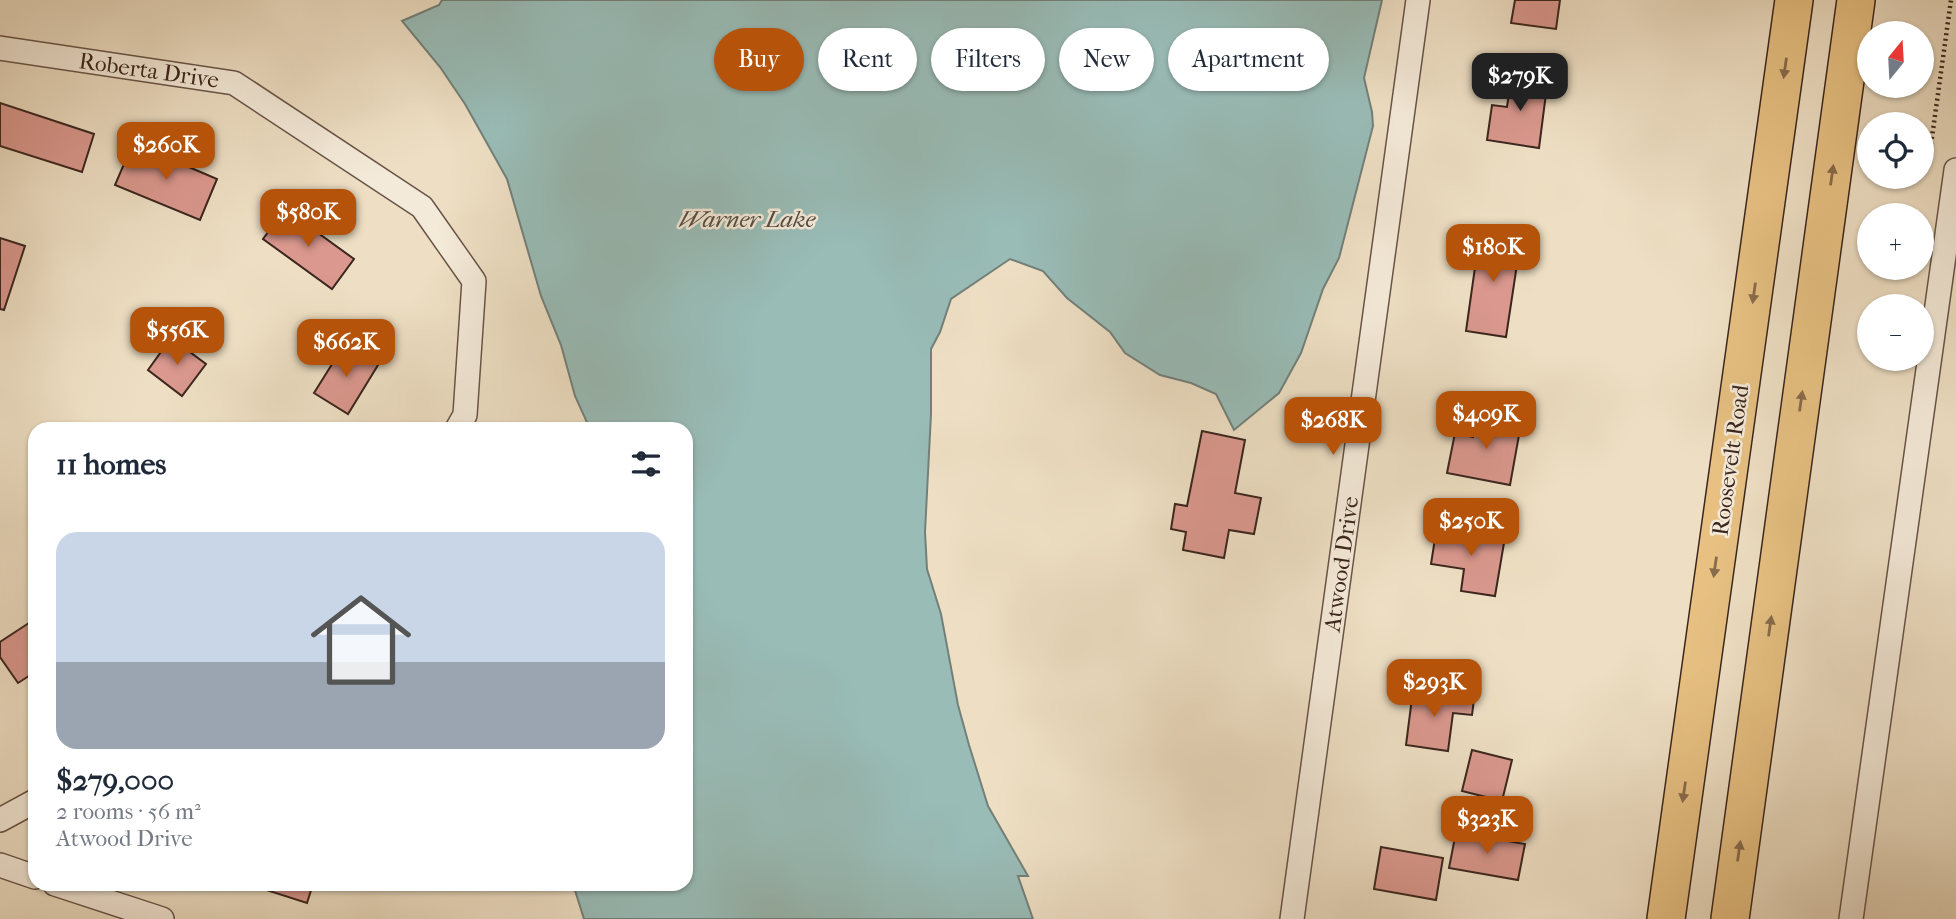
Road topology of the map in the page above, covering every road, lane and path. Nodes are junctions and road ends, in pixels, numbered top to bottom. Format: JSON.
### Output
{"nodes":[{"id":1,"x":1418,"y":0,"type":"edge"},
{"id":2,"x":1794,"y":0,"type":"edge"},
{"id":3,"x":1856,"y":0,"type":"edge"},
{"id":4,"x":1951,"y":0,"type":"edge"},
{"id":5,"x":0,"y":48,"type":"edge"},
{"id":6,"x":1934,"y":124,"type":"edge"},
{"id":7,"x":1956,"y":170,"type":"edge"},
{"id":8,"x":461,"y":422,"type":"edge"},
{"id":9,"x":28,"y":805,"type":"edge"},
{"id":10,"x":0,"y":820,"type":"edge"},
{"id":11,"x":0,"y":866,"type":"edge"},
{"id":12,"x":28,"y":875,"type":"edge"},
{"id":13,"x":76,"y":891,"type":"edge"},
{"id":14,"x":162,"y":919,"type":"edge"},
{"id":15,"x":1292,"y":919,"type":"edge"},
{"id":16,"x":1666,"y":919,"type":"edge"},
{"id":17,"x":1730,"y":919,"type":"edge"},
{"id":18,"x":1851,"y":919,"type":"edge"}],
"edges":[{"from":1,"to":15,"type":"street","name":"Atwood Drive"},
{"from":2,"to":16,"type":"main road","name":"Roosevelt Road","one_way":true},
{"from":17,"to":3,"type":"main road","one_way":true},
{"from":4,"to":6,"type":"path"},
{"from":5,"to":8,"type":"street","name":"Roberta Drive"},
{"from":7,"to":18,"type":"street"},
{"from":9,"to":10,"type":"street"},
{"from":11,"to":12,"type":"street"},
{"from":13,"to":14,"type":"street"}]}
